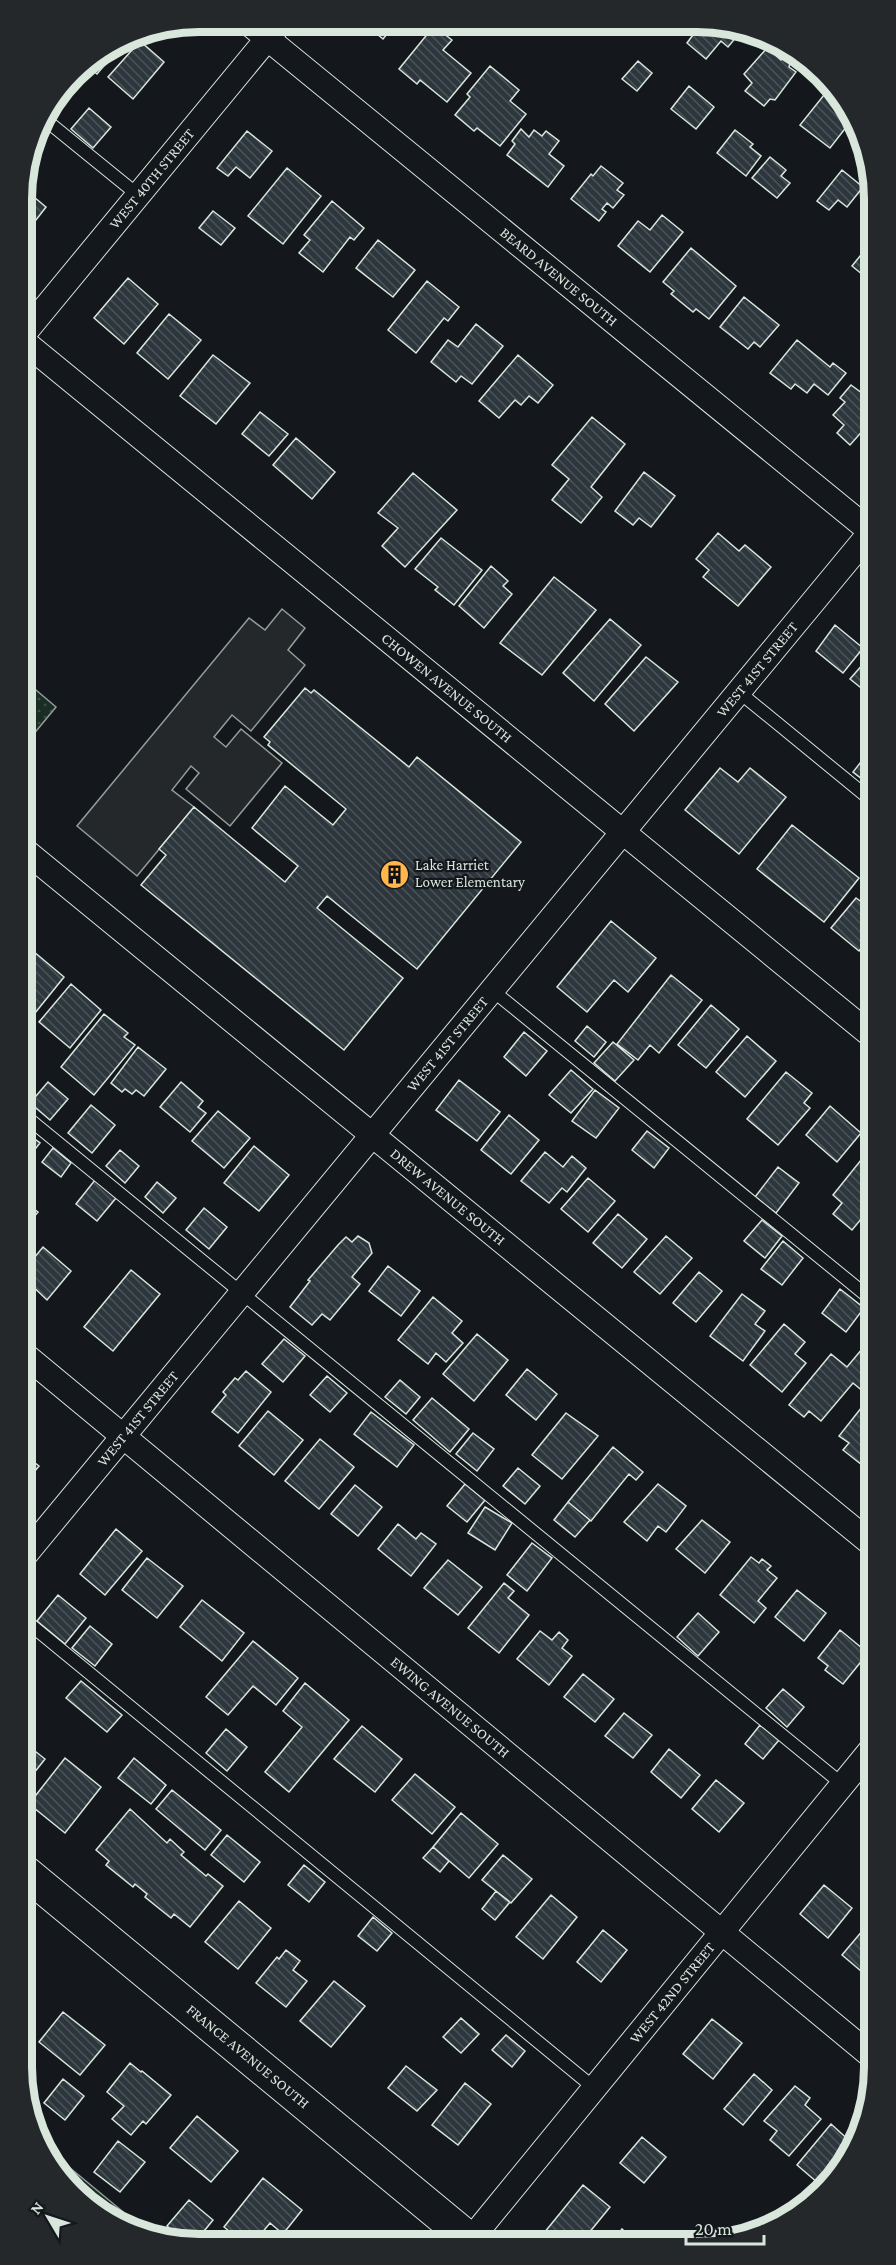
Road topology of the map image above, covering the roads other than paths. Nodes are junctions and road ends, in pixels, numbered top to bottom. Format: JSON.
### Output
{"nodes":[{"id":1,"x":272,"y":32,"type":"edge"},
{"id":2,"x":276,"y":32,"type":"edge"},
{"id":3,"x":50,"y":123,"type":"edge"},
{"id":4,"x":138,"y":195,"type":"junction"},
{"id":5,"x":32,"y":326,"type":"edge"},
{"id":6,"x":32,"y":346,"type":"edge"},
{"id":7,"x":864,"y":527,"type":"edge"},
{"id":8,"x":864,"y":539,"type":"edge"},
{"id":9,"x":739,"y":692,"type":"junction"},
{"id":10,"x":864,"y":794,"type":"edge"},
{"id":11,"x":623,"y":831,"type":"junction"},
{"id":12,"x":32,"y":856,"type":"edge"},
{"id":13,"x":492,"y":990,"type":"junction"},
{"id":14,"x":864,"y":1029,"type":"edge"},
{"id":15,"x":32,"y":1122,"type":"edge"},
{"id":16,"x":373,"y":1134,"type":"junction"},
{"id":17,"x":242,"y":1293,"type":"junction"},
{"id":18,"x":864,"y":1293,"type":"edge"},
{"id":19,"x":32,"y":1361,"type":"edge"},
{"id":20,"x":124,"y":1435,"type":"junction"},
{"id":21,"x":864,"y":1538,"type":"edge"},
{"id":22,"x":32,"y":1547,"type":"edge"},
{"id":23,"x":32,"y":1626,"type":"edge"},
{"id":24,"x":864,"y":1758,"type":"edge"},
{"id":25,"x":842,"y":1784,"type":"junction"},
{"id":26,"x":32,"y":1878,"type":"edge"},
{"id":27,"x":721,"y":1933,"type":"junction"},
{"id":28,"x":864,"y":2050,"type":"edge"},
{"id":29,"x":594,"y":2087,"type":"junction"},
{"id":30,"x":464,"y":2234,"type":"edge"},
{"id":31,"x":474,"y":2234,"type":"edge"}],
"edges":[{"from":1,"to":4,"type":"street","name":"WEST 40TH STREET"},
{"from":2,"to":7,"type":"street","name":"BEARD AVENUE SOUTH"},
{"from":3,"to":4,"type":"lane"},
{"from":4,"to":5,"type":"street","name":"WEST 40TH STREET"},
{"from":6,"to":11,"type":"street","name":"CHOWEN AVENUE SOUTH"},
{"from":8,"to":9,"type":"street","name":"WEST 41ST STREET"},
{"from":9,"to":10,"type":"lane"},
{"from":9,"to":11,"type":"street","name":"WEST 41ST STREET"},
{"from":11,"to":13,"type":"street","name":"WEST 41ST STREET"},
{"from":11,"to":14,"type":"street","name":"CHOWEN AVENUE SOUTH"},
{"from":12,"to":16,"type":"street","name":"DREW AVENUE SOUTH"},
{"from":13,"to":16,"type":"street","name":"WEST 41ST STREET"},
{"from":13,"to":18,"type":"lane"},
{"from":15,"to":17,"type":"lane"},
{"from":16,"to":17,"type":"street","name":"WEST 41ST STREET"},
{"from":16,"to":21,"type":"street","name":"DREW AVENUE SOUTH"},
{"from":17,"to":20,"type":"street","name":"WEST 41ST STREET"},
{"from":17,"to":25,"type":"lane"},
{"from":19,"to":20,"type":"street","name":"EWING AVENUE SOUTH"},
{"from":20,"to":22,"type":"street","name":"WEST 41ST STREET"},
{"from":20,"to":27,"type":"street","name":"EWING AVENUE SOUTH"},
{"from":23,"to":29,"type":"lane"},
{"from":24,"to":25,"type":"street","name":"WEST 42ND STREET"},
{"from":25,"to":27,"type":"street","name":"WEST 42ND STREET"},
{"from":26,"to":30,"type":"main road","name":"FRANCE AVENUE SOUTH"},
{"from":27,"to":28,"type":"street","name":"EWING AVENUE SOUTH"},
{"from":27,"to":29,"type":"street","name":"WEST 42ND STREET"},
{"from":29,"to":31,"type":"street","name":"WEST 42ND STREET"}]}
